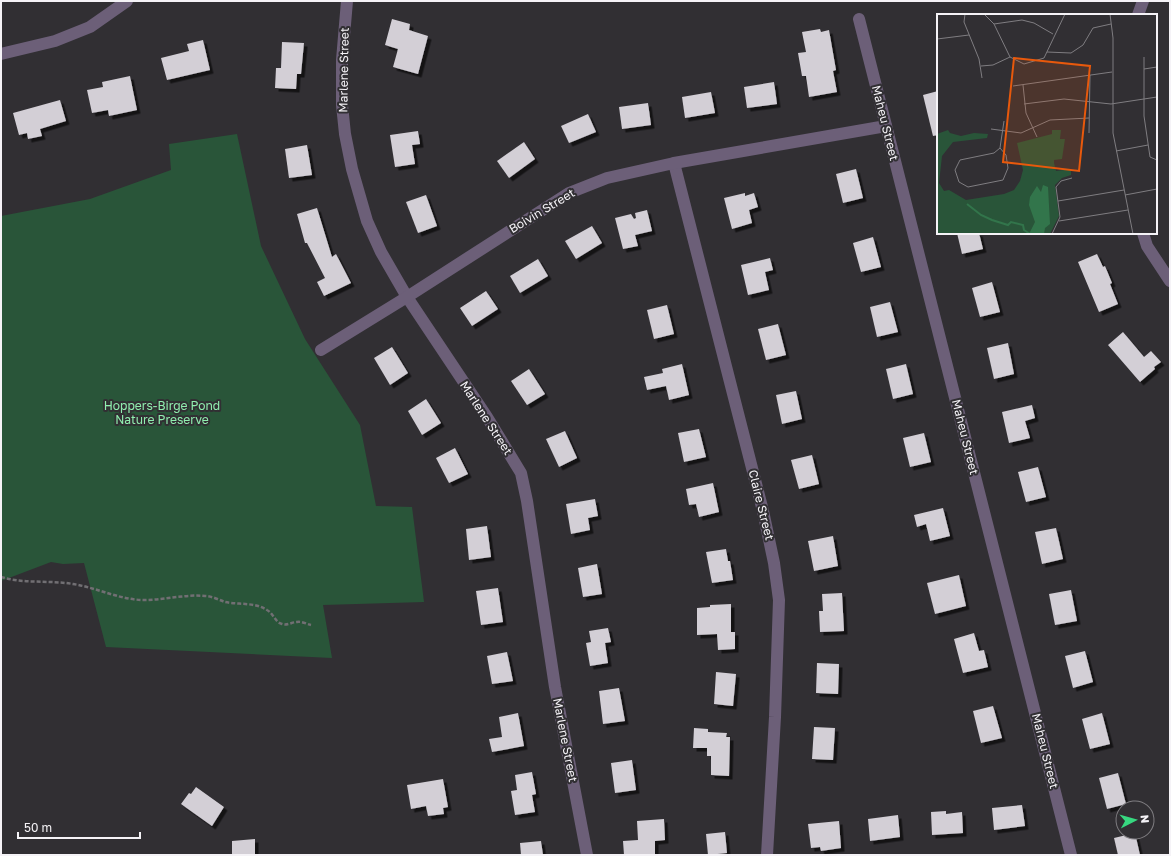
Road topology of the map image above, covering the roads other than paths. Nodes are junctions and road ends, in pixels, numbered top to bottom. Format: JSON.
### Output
{"nodes":[{"id":1,"x":127,"y":1,"type":"edge"},
{"id":2,"x":347,"y":1,"type":"edge"},
{"id":3,"x":1143,"y":1,"type":"edge"},
{"id":4,"x":1138,"y":14,"type":"edge"},
{"id":5,"x":859,"y":20,"type":"dead end"},
{"id":6,"x":1,"y":54,"type":"edge"},
{"id":7,"x":886,"y":126,"type":"junction"},
{"id":8,"x":674,"y":164,"type":"junction"},
{"id":9,"x":1143,"y":234,"type":"edge"},
{"id":10,"x":1170,"y":281,"type":"edge"},
{"id":11,"x":407,"y":297,"type":"junction"},
{"id":12,"x":321,"y":350,"type":"dead end"},
{"id":13,"x":587,"y":855,"type":"edge"},
{"id":14,"x":767,"y":855,"type":"edge"},
{"id":15,"x":1071,"y":855,"type":"edge"}],
"edges":[{"from":1,"to":6,"type":"street"},
{"from":2,"to":11,"type":"street","name":"Marlene Street"},
{"from":3,"to":4,"type":"street"},
{"from":5,"to":7,"type":"street","name":"Maheu Street"},
{"from":7,"to":8,"type":"street","name":"Boivin Street"},
{"from":7,"to":15,"type":"street","name":"Maheu Street"},
{"from":8,"to":11,"type":"street","name":"Boivin Street"},
{"from":8,"to":14,"type":"street","name":"Claire Street"},
{"from":9,"to":10,"type":"street"},
{"from":11,"to":12,"type":"street","name":"Boivin Street"},
{"from":11,"to":13,"type":"street","name":"Marlene Street"}]}
